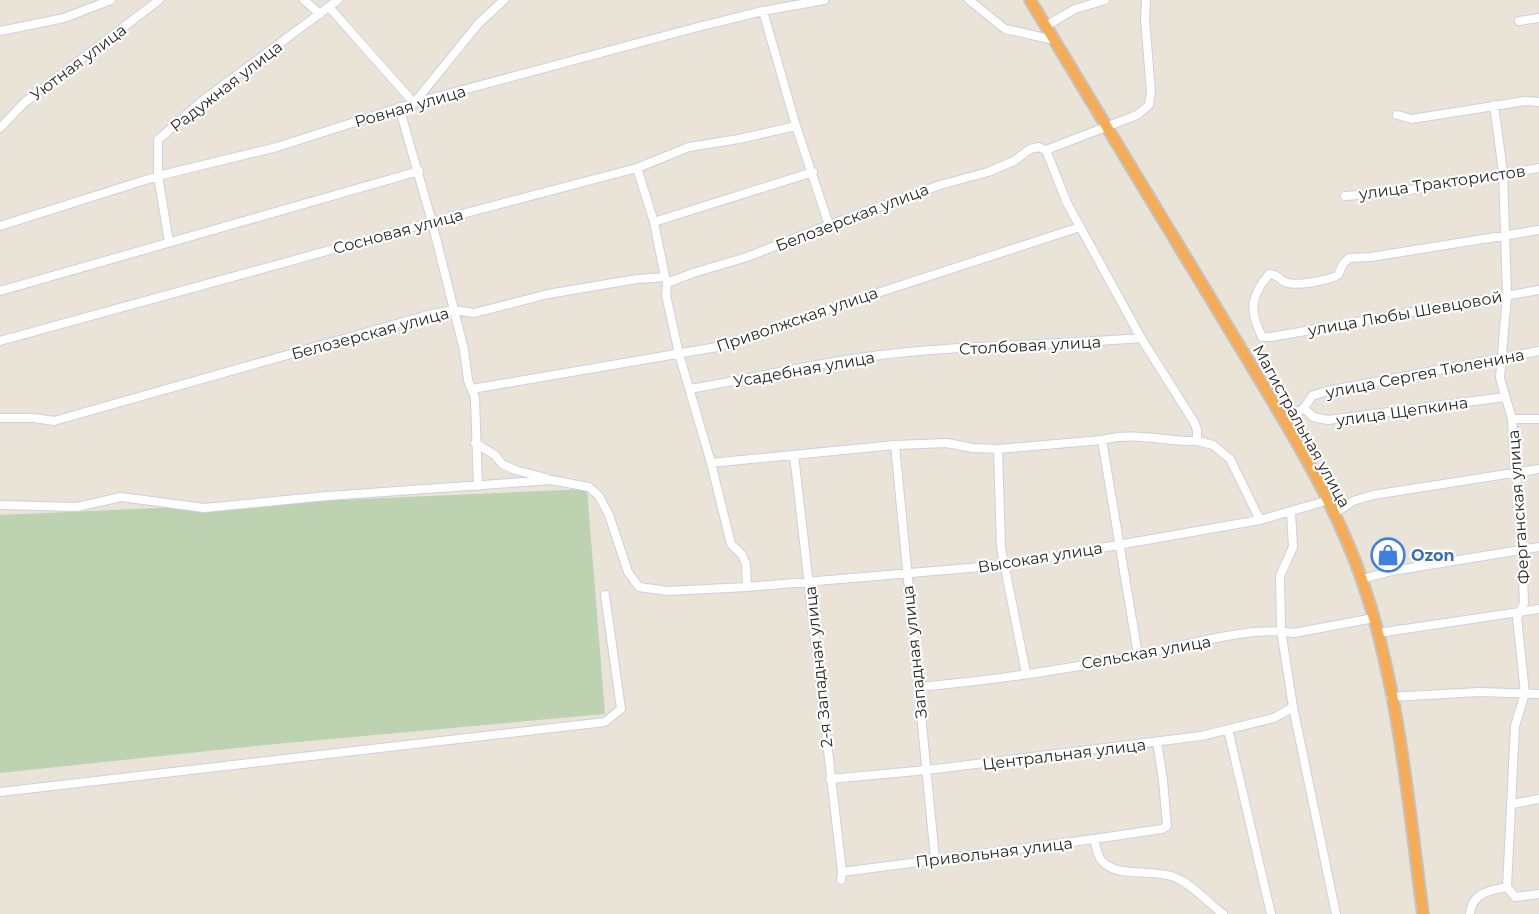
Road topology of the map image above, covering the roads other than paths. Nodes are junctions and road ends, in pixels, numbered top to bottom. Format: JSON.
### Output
{"nodes":[{"id":1,"x":111,"y":0,"type":"edge"},
{"id":2,"x":159,"y":0,"type":"edge"},
{"id":3,"x":304,"y":0,"type":"edge"},
{"id":4,"x":338,"y":0,"type":"edge"},
{"id":5,"x":504,"y":0,"type":"edge"},
{"id":6,"x":824,"y":0,"type":"edge"},
{"id":7,"x":969,"y":0,"type":"edge"},
{"id":8,"x":1030,"y":0,"type":"edge"},
{"id":9,"x":1105,"y":0,"type":"edge"},
{"id":10,"x":1146,"y":0,"type":"edge"},
{"id":11,"x":329,"y":7,"type":"junction"},
{"id":12,"x":763,"y":11,"type":"junction"},
{"id":13,"x":320,"y":14,"type":"junction"},
{"id":14,"x":1539,"y":18,"type":"edge"},
{"id":15,"x":1519,"y":21,"type":"dead end"},
{"id":16,"x":1046,"y":26,"type":"junction"},
{"id":17,"x":0,"y":31,"type":"edge"},
{"id":18,"x":1054,"y":40,"type":"junction"},
{"id":19,"x":1539,"y":102,"type":"edge"},
{"id":20,"x":414,"y":103,"type":"junction"},
{"id":21,"x":1494,"y":105,"type":"junction"},
{"id":22,"x":399,"y":107,"type":"junction"},
{"id":23,"x":1397,"y":115,"type":"dead end"},
{"id":24,"x":796,"y":126,"type":"junction"},
{"id":25,"x":0,"y":128,"type":"edge"},
{"id":26,"x":1107,"y":128,"type":"junction"},
{"id":27,"x":1046,"y":150,"type":"junction"},
{"id":28,"x":637,"y":168,"type":"junction"},
{"id":29,"x":1539,"y":168,"type":"edge"},
{"id":30,"x":419,"y":171,"type":"junction"},
{"id":31,"x":813,"y":172,"type":"junction"},
{"id":32,"x":1503,"y":172,"type":"junction"},
{"id":33,"x":158,"y":176,"type":"junction"},
{"id":34,"x":1345,"y":196,"type":"dead end"},
{"id":35,"x":432,"y":222,"type":"junction"},
{"id":36,"x":654,"y":222,"type":"junction"},
{"id":37,"x":828,"y":225,"type":"junction"},
{"id":38,"x":0,"y":226,"type":"edge"},
{"id":39,"x":1080,"y":227,"type":"junction"},
{"id":40,"x":1539,"y":230,"type":"edge"},
{"id":41,"x":1504,"y":236,"type":"junction"},
{"id":42,"x":169,"y":242,"type":"junction"},
{"id":43,"x":666,"y":280,"type":"junction"},
{"id":44,"x":1539,"y":290,"type":"edge"},
{"id":45,"x":0,"y":291,"type":"edge"},
{"id":46,"x":1507,"y":295,"type":"junction"},
{"id":47,"x":453,"y":310,"type":"junction"},
{"id":48,"x":1141,"y":338,"type":"junction"},
{"id":49,"x":0,"y":341,"type":"edge"},
{"id":50,"x":918,"y":351,"type":"joint"},
{"id":51,"x":1539,"y":351,"type":"edge"},
{"id":52,"x":679,"y":354,"type":"junction"},
{"id":53,"x":1501,"y":357,"type":"junction"},
{"id":54,"x":472,"y":389,"type":"junction"},
{"id":55,"x":690,"y":389,"type":"junction"},
{"id":56,"x":1504,"y":397,"type":"junction"},
{"id":57,"x":1304,"y":408,"type":"junction"},
{"id":58,"x":0,"y":418,"type":"edge"},
{"id":59,"x":1512,"y":419,"type":"junction"},
{"id":60,"x":1539,"y":420,"type":"edge"},
{"id":61,"x":1285,"y":421,"type":"junction"},
{"id":62,"x":1102,"y":440,"type":"junction"},
{"id":63,"x":1197,"y":441,"type":"junction"},
{"id":64,"x":475,"y":443,"type":"junction"},
{"id":65,"x":895,"y":445,"type":"junction"},
{"id":66,"x":998,"y":449,"type":"junction"},
{"id":67,"x":794,"y":455,"type":"junction"},
{"id":68,"x":711,"y":463,"type":"junction"},
{"id":69,"x":1539,"y":470,"type":"edge"},
{"id":70,"x":1515,"y":472,"type":"junction"},
{"id":71,"x":551,"y":480,"type":"junction"},
{"id":72,"x":478,"y":486,"type":"junction"},
{"id":73,"x":1329,"y":500,"type":"junction"},
{"id":74,"x":0,"y":505,"type":"edge"},
{"id":75,"x":1292,"y":512,"type":"junction"},
{"id":76,"x":1335,"y":513,"type":"junction"},
{"id":77,"x":1260,"y":520,"type":"junction"},
{"id":78,"x":1118,"y":544,"type":"junction"},
{"id":79,"x":1539,"y":547,"type":"edge"},
{"id":80,"x":1521,"y":549,"type":"junction"},
{"id":81,"x":1004,"y":565,"type":"junction"},
{"id":82,"x":906,"y":574,"type":"junction"},
{"id":83,"x":1362,"y":579,"type":"junction"},
{"id":84,"x":809,"y":582,"type":"junction"},
{"id":85,"x":747,"y":587,"type":"junction"},
{"id":86,"x":604,"y":595,"type":"dead end"},
{"id":87,"x":1539,"y":609,"type":"edge"},
{"id":88,"x":1521,"y":611,"type":"junction"},
{"id":89,"x":1374,"y":618,"type":"junction"},
{"id":90,"x":1281,"y":630,"type":"junction"},
{"id":91,"x":1378,"y":633,"type":"junction"},
{"id":92,"x":1138,"y":655,"type":"junction"},
{"id":93,"x":1026,"y":673,"type":"junction"},
{"id":94,"x":917,"y":687,"type":"junction"},
{"id":95,"x":1526,"y":693,"type":"junction"},
{"id":96,"x":1539,"y":694,"type":"edge"},
{"id":97,"x":1392,"y":697,"type":"junction"},
{"id":98,"x":1293,"y":707,"type":"junction"},
{"id":99,"x":1228,"y":729,"type":"junction"},
{"id":100,"x":1157,"y":742,"type":"junction"},
{"id":101,"x":927,"y":770,"type":"junction"},
{"id":102,"x":830,"y":779,"type":"junction"},
{"id":103,"x":0,"y":792,"type":"edge"},
{"id":104,"x":1539,"y":799,"type":"edge"},
{"id":105,"x":1512,"y":804,"type":"junction"},
{"id":106,"x":1094,"y":839,"type":"junction"},
{"id":107,"x":935,"y":858,"type":"junction"},
{"id":108,"x":841,"y":876,"type":"joint"},
{"id":109,"x":1507,"y":887,"type":"junction"},
{"id":110,"x":1539,"y":894,"type":"edge"},
{"id":111,"x":1223,"y":914,"type":"edge"},
{"id":112,"x":1271,"y":914,"type":"edge"},
{"id":113,"x":1336,"y":914,"type":"edge"},
{"id":114,"x":1423,"y":914,"type":"edge"},
{"id":115,"x":1470,"y":914,"type":"edge"}],
"edges":[{"from":1,"to":17,"type":"street"},
{"from":2,"to":25,"type":"street","name":"Уютная улица"},
{"from":3,"to":13,"type":"street"},
{"from":4,"to":11,"type":"street"},
{"from":5,"to":20,"type":"street"},
{"from":6,"to":12,"type":"street","name":"Ровная улица"},
{"from":7,"to":18,"type":"street"},
{"from":8,"to":16,"type":"highway","name":"Магистральная улица"},
{"from":9,"to":16,"type":"street"},
{"from":10,"to":26,"type":"street","name":"Белозерская улица"},
{"from":11,"to":13,"type":"street"},
{"from":11,"to":20,"type":"street"},
{"from":12,"to":20,"type":"street","name":"Ровная улица"},
{"from":12,"to":24,"type":"street"},
{"from":13,"to":33,"type":"street","name":"Радужная улица"},
{"from":14,"to":15,"type":"street"},
{"from":16,"to":18,"type":"highway","name":"Магистральная улица"},
{"from":18,"to":26,"type":"highway","name":"Магистральная улица"},
{"from":19,"to":21,"type":"street"},
{"from":20,"to":22,"type":"street","name":"Ровная улица"},
{"from":21,"to":23,"type":"street"},
{"from":21,"to":32,"type":"street","name":"Ферганская улица"},
{"from":22,"to":30,"type":"street"},
{"from":22,"to":33,"type":"street","name":"Ровная улица"},
{"from":24,"to":28,"type":"street","name":"Сосновая улица"},
{"from":24,"to":31,"type":"street"},
{"from":26,"to":27,"type":"street","name":"Белозерская улица"},
{"from":26,"to":61,"type":"highway","name":"Магистральная улица"},
{"from":27,"to":37,"type":"street","name":"Белозерская улица"},
{"from":27,"to":39,"type":"street"},
{"from":28,"to":35,"type":"street","name":"Сосновая улица"},
{"from":28,"to":36,"type":"street"},
{"from":29,"to":32,"type":"street","name":"улица Трактористов"},
{"from":30,"to":35,"type":"street"},
{"from":30,"to":42,"type":"street"},
{"from":31,"to":36,"type":"street"},
{"from":31,"to":37,"type":"street"},
{"from":32,"to":34,"type":"street","name":"улица Трактористов"},
{"from":32,"to":41,"type":"street","name":"Ферганская улица"},
{"from":33,"to":38,"type":"street","name":"Ровная улица"},
{"from":33,"to":42,"type":"street","name":"Радужная улица"},
{"from":35,"to":47,"type":"street"},
{"from":35,"to":49,"type":"street","name":"Сосновая улица"},
{"from":36,"to":43,"type":"street"},
{"from":37,"to":43,"type":"street","name":"Белозерская улица"},
{"from":39,"to":48,"type":"street"},
{"from":39,"to":52,"type":"street","name":"Приволжская улица"},
{"from":40,"to":41,"type":"street"},
{"from":41,"to":46,"type":"street","name":"Ферганская улица"},
{"from":41,"to":46,"type":"street","name":"улица Любы Шевцовой"},
{"from":42,"to":45,"type":"street"},
{"from":43,"to":47,"type":"street","name":"Белозерская улица"},
{"from":43,"to":52,"type":"street"},
{"from":44,"to":46,"type":"street","name":"улица Любы Шевцовой"},
{"from":46,"to":53,"type":"street","name":"Ферганская улица"},
{"from":47,"to":54,"type":"street"},
{"from":47,"to":58,"type":"street","name":"Белозерская улица"},
{"from":48,"to":50,"type":"street","name":"Столбовая улица"},
{"from":48,"to":63,"type":"street"},
{"from":50,"to":55,"type":"street","name":"Усадебная улица"},
{"from":51,"to":53,"type":"street","name":"улица Сергея Тюленина"},
{"from":52,"to":54,"type":"street","name":"Приволжская улица"},
{"from":52,"to":55,"type":"street"},
{"from":53,"to":56,"type":"street","name":"Ферганская улица"},
{"from":53,"to":57,"type":"street","name":"улица Сергея Тюленина"},
{"from":54,"to":64,"type":"street"},
{"from":55,"to":68,"type":"street"},
{"from":56,"to":57,"type":"street","name":"улица Щепкина"},
{"from":56,"to":59,"type":"street","name":"Ферганская улица"},
{"from":57,"to":61,"type":"street","name":"улица Сергея Тюленина"},
{"from":59,"to":60,"type":"street"},
{"from":59,"to":70,"type":"street","name":"Ферганская улица"},
{"from":61,"to":73,"type":"highway","name":"Магистральная улица"},
{"from":62,"to":63,"type":"street"},
{"from":62,"to":66,"type":"street"},
{"from":62,"to":78,"type":"street"},
{"from":63,"to":77,"type":"street"},
{"from":64,"to":71,"type":"street"},
{"from":64,"to":72,"type":"street"},
{"from":65,"to":66,"type":"street"},
{"from":65,"to":67,"type":"street"},
{"from":65,"to":82,"type":"street","name":"Западная улица"},
{"from":66,"to":81,"type":"street"},
{"from":67,"to":68,"type":"street"},
{"from":67,"to":84,"type":"street","name":"2-я Западная улица"},
{"from":68,"to":85,"type":"street"},
{"from":69,"to":70,"type":"street"},
{"from":70,"to":76,"type":"street"},
{"from":70,"to":80,"type":"street","name":"Ферганская улица"},
{"from":71,"to":72,"type":"street"},
{"from":71,"to":85,"type":"street","name":"Высокая улица"},
{"from":72,"to":74,"type":"street"},
{"from":73,"to":75,"type":"street","name":"Высокая улица"},
{"from":73,"to":76,"type":"highway","name":"Магистральная улица"},
{"from":75,"to":77,"type":"street","name":"Высокая улица"},
{"from":75,"to":90,"type":"street"},
{"from":76,"to":83,"type":"highway","name":"Магистральная улица"},
{"from":77,"to":78,"type":"street","name":"Высокая улица"},
{"from":78,"to":81,"type":"street","name":"Высокая улица"},
{"from":78,"to":92,"type":"street"},
{"from":79,"to":80,"type":"street"},
{"from":80,"to":83,"type":"street"},
{"from":80,"to":88,"type":"street","name":"Ферганская улица"},
{"from":81,"to":82,"type":"street","name":"Высокая улица"},
{"from":81,"to":93,"type":"street"},
{"from":82,"to":84,"type":"street","name":"Высокая улица"},
{"from":82,"to":94,"type":"street","name":"Западная улица"},
{"from":83,"to":89,"type":"highway","name":"Магистральная улица"},
{"from":84,"to":85,"type":"street","name":"Высокая улица"},
{"from":84,"to":102,"type":"street","name":"2-я Западная улица"},
{"from":86,"to":103,"type":"street"},
{"from":87,"to":88,"type":"street"},
{"from":88,"to":91,"type":"street"},
{"from":88,"to":95,"type":"street","name":"Ферганская улица"},
{"from":89,"to":90,"type":"street","name":"Сельская улица"},
{"from":89,"to":91,"type":"highway","name":"Магистральная улица"},
{"from":90,"to":92,"type":"street","name":"Сельская улица"},
{"from":90,"to":98,"type":"street"},
{"from":91,"to":97,"type":"highway","name":"Магистральная улица"},
{"from":92,"to":93,"type":"street","name":"Сельская улица"},
{"from":93,"to":94,"type":"street","name":"Сельская улица"},
{"from":94,"to":101,"type":"street","name":"Западная улица"},
{"from":95,"to":96,"type":"street"},
{"from":95,"to":97,"type":"street"},
{"from":95,"to":105,"type":"street"},
{"from":97,"to":114,"type":"highway","name":"Магистральная улица"},
{"from":98,"to":99,"type":"street","name":"Центральная улица"},
{"from":98,"to":113,"type":"street"},
{"from":99,"to":100,"type":"street","name":"Центральная улица"},
{"from":99,"to":112,"type":"street"},
{"from":100,"to":101,"type":"street","name":"Центральная улица"},
{"from":100,"to":106,"type":"street"},
{"from":101,"to":102,"type":"street","name":"Центральная улица"},
{"from":101,"to":107,"type":"street","name":"Западная улица"},
{"from":102,"to":108,"type":"street","name":"2-я Западная улица"},
{"from":104,"to":105,"type":"street"},
{"from":105,"to":109,"type":"street"},
{"from":106,"to":107,"type":"street","name":"Привольная улица"},
{"from":106,"to":111,"type":"street","name":"Привольная улица"},
{"from":107,"to":108,"type":"street","name":"Привольная улица"},
{"from":109,"to":110,"type":"street"},
{"from":109,"to":115,"type":"street"}]}
